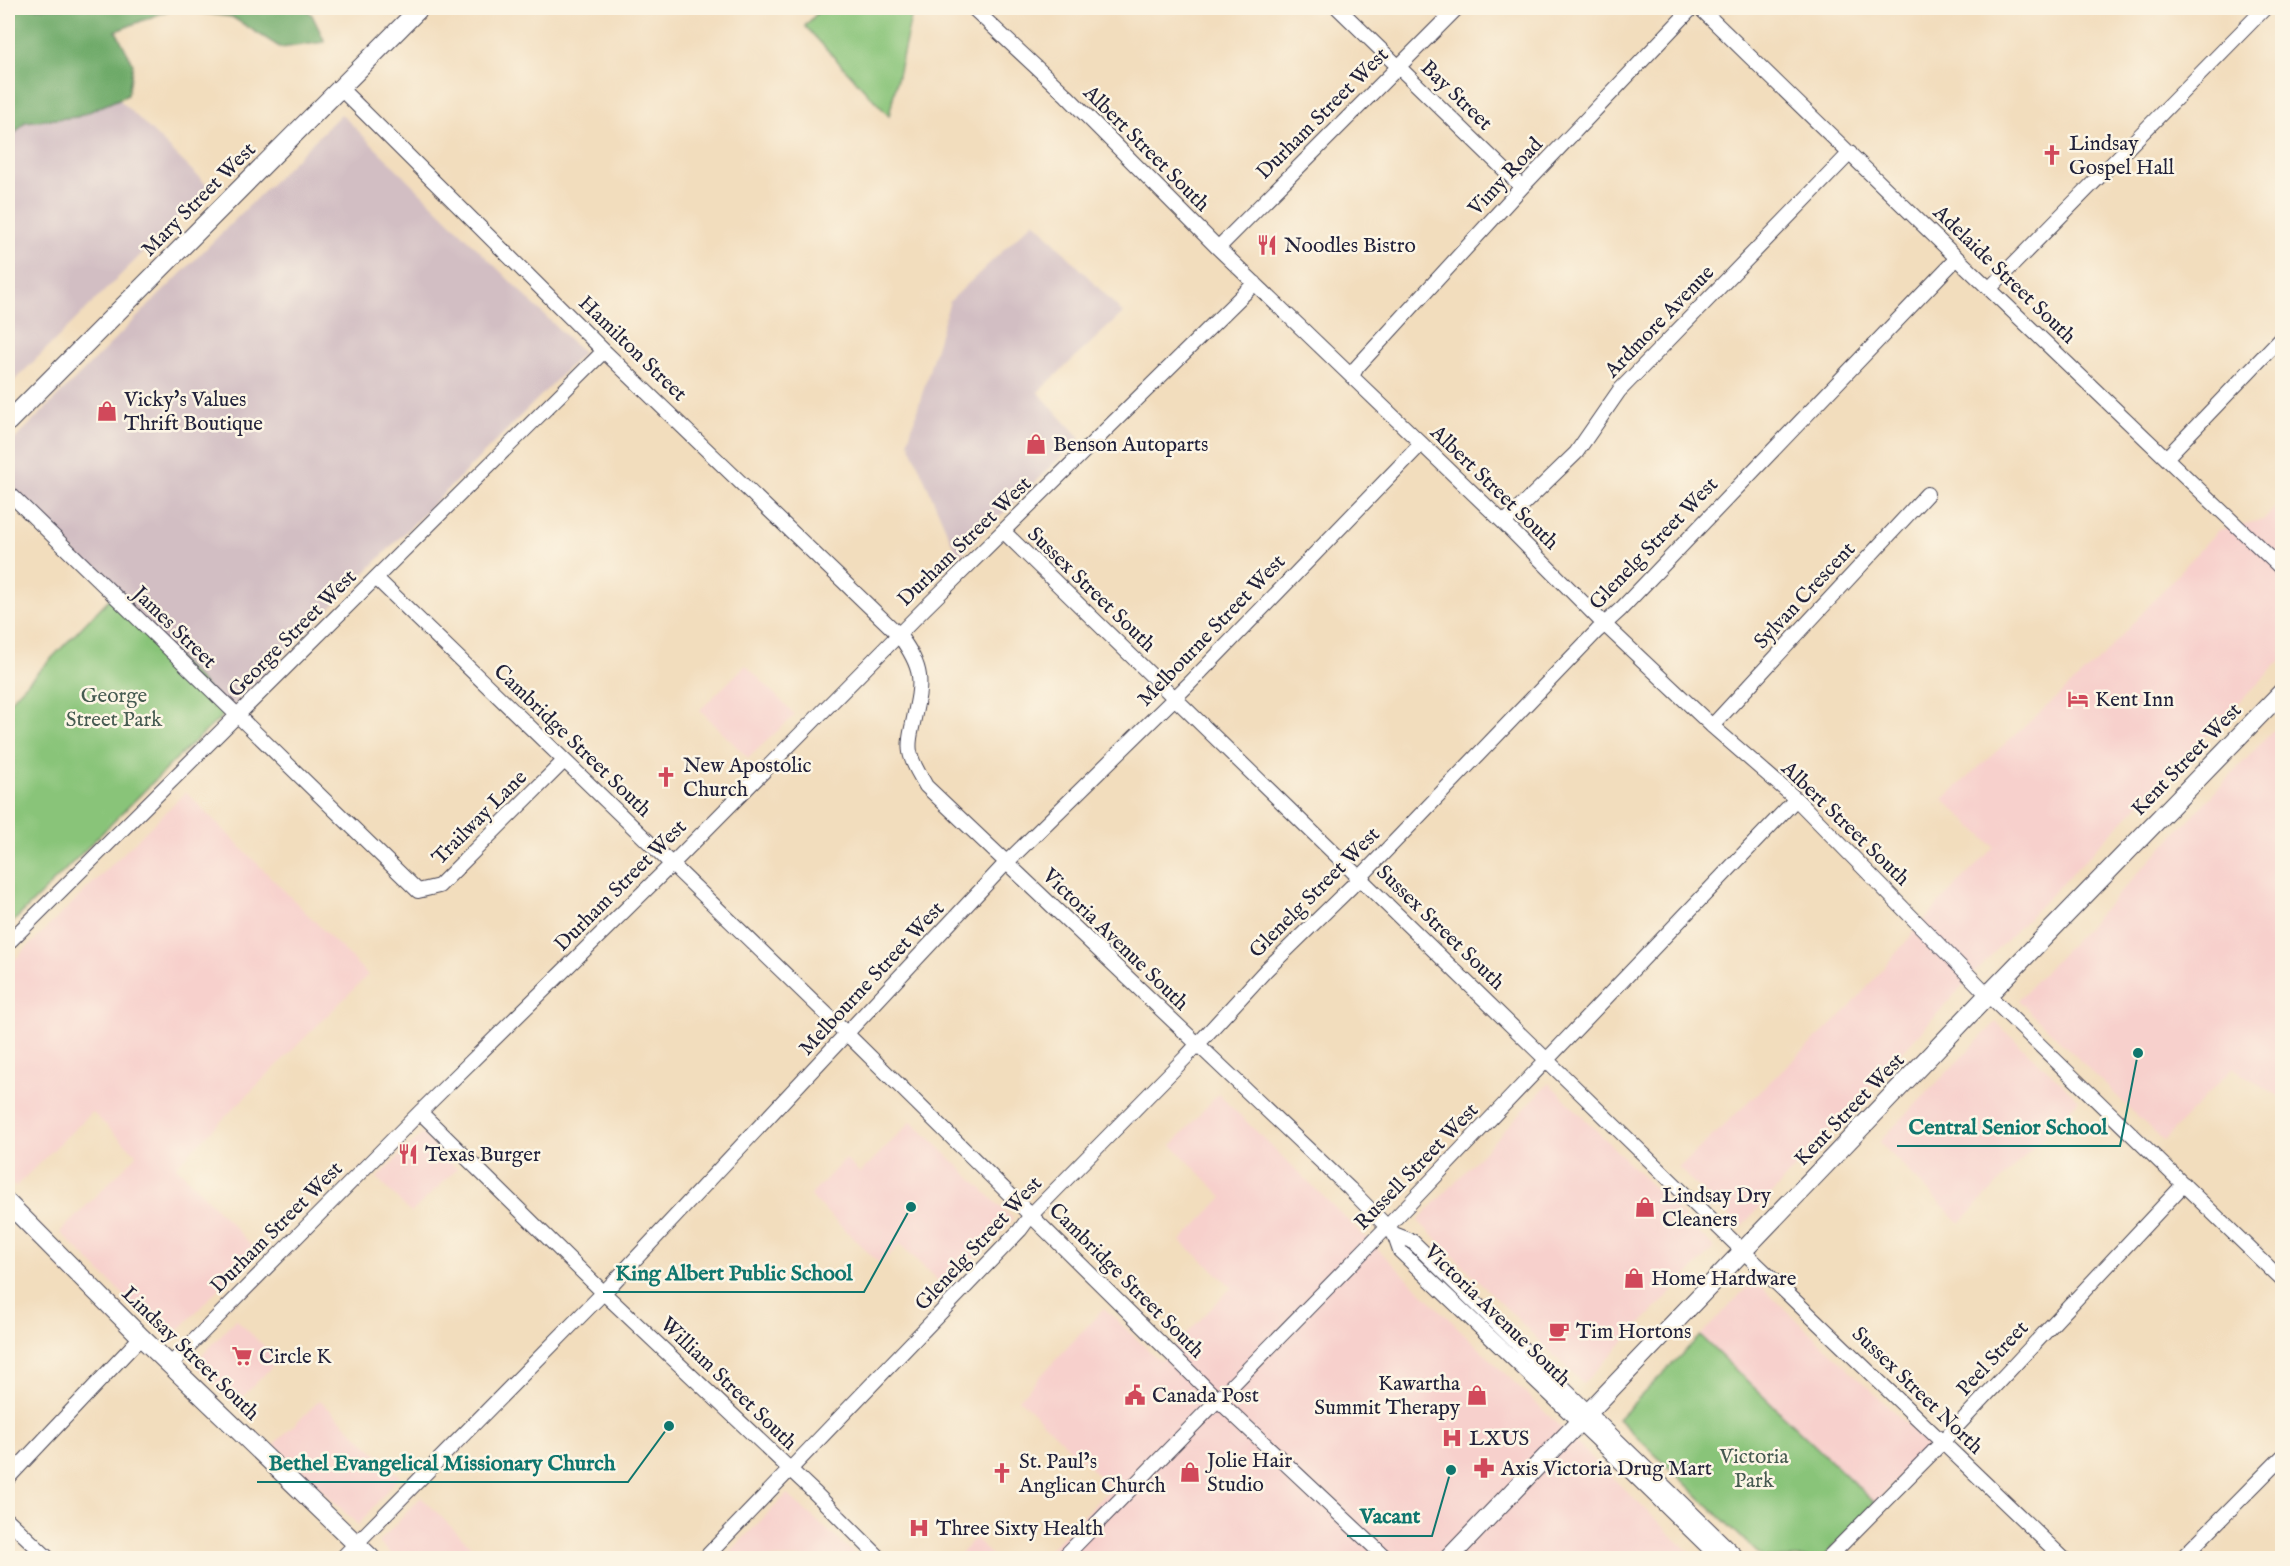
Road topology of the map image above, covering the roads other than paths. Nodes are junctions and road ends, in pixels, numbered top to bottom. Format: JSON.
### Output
{"nodes":[{"id":1,"x":420,"y":8,"type":"edge"},
{"id":2,"x":973,"y":8,"type":"edge"},
{"id":3,"x":1338,"y":8,"type":"edge"},
{"id":4,"x":1457,"y":8,"type":"edge"},
{"id":5,"x":1692,"y":8,"type":"edge"},
{"id":6,"x":1700,"y":8,"type":"edge"},
{"id":7,"x":2265,"y":8,"type":"edge"},
{"id":8,"x":1398,"y":66,"type":"junction"},
{"id":9,"x":340,"y":88,"type":"junction"},
{"id":10,"x":1850,"y":153,"type":"junction"},
{"id":11,"x":1522,"y":187,"type":"junction"},
{"id":12,"x":1218,"y":248,"type":"junction"},
{"id":13,"x":1957,"y":258,"type":"junction"},
{"id":14,"x":1255,"y":283,"type":"junction"},
{"id":15,"x":1990,"y":288,"type":"junction"},
{"id":16,"x":2283,"y":337,"type":"edge"},
{"id":17,"x":604,"y":351,"type":"junction"},
{"id":18,"x":1352,"y":376,"type":"junction"},
{"id":19,"x":8,"y":422,"type":"edge"},
{"id":20,"x":1420,"y":444,"type":"junction"},
{"id":21,"x":2166,"y":458,"type":"junction"},
{"id":22,"x":8,"y":492,"type":"edge"},
{"id":23,"x":1927,"y":494,"type":"dead end"},
{"id":24,"x":1504,"y":523,"type":"junction"},
{"id":25,"x":1004,"y":532,"type":"junction"},
{"id":26,"x":2283,"y":569,"type":"edge"},
{"id":27,"x":376,"y":578,"type":"junction"},
{"id":28,"x":1604,"y":624,"type":"junction"},
{"id":29,"x":898,"y":635,"type":"junction"},
{"id":30,"x":2283,"y":692,"type":"edge"},
{"id":31,"x":1174,"y":698,"type":"junction"},
{"id":32,"x":237,"y":718,"type":"junction"},
{"id":33,"x":1712,"y":726,"type":"junction"},
{"id":34,"x":564,"y":761,"type":"junction"},
{"id":35,"x":1796,"y":799,"type":"junction"},
{"id":36,"x":1007,"y":862,"type":"junction"},
{"id":37,"x":672,"y":864,"type":"junction"},
{"id":38,"x":1360,"y":878,"type":"junction"},
{"id":39,"x":418,"y":891,"type":"joint"},
{"id":40,"x":8,"y":943,"type":"edge"},
{"id":41,"x":1988,"y":995,"type":"junction"},
{"id":42,"x":848,"y":1035,"type":"junction"},
{"id":43,"x":1197,"y":1046,"type":"junction"},
{"id":44,"x":1547,"y":1059,"type":"junction"},
{"id":45,"x":420,"y":1112,"type":"junction"},
{"id":46,"x":2184,"y":1184,"type":"junction"},
{"id":47,"x":8,"y":1203,"type":"edge"},
{"id":48,"x":1031,"y":1215,"type":"junction"},
{"id":49,"x":1390,"y":1230,"type":"junction"},
{"id":50,"x":1744,"y":1252,"type":"junction"},
{"id":51,"x":2283,"y":1280,"type":"edge"},
{"id":52,"x":603,"y":1292,"type":"junction"},
{"id":53,"x":141,"y":1337,"type":"junction"},
{"id":54,"x":170,"y":1365,"type":"junction"},
{"id":55,"x":1218,"y":1400,"type":"junction"},
{"id":56,"x":1584,"y":1417,"type":"junction"},
{"id":57,"x":1942,"y":1442,"type":"junction"},
{"id":58,"x":2283,"y":1457,"type":"edge"},
{"id":59,"x":790,"y":1470,"type":"junction"},
{"id":60,"x":8,"y":1478,"type":"edge"},
{"id":61,"x":8,"y":1520,"type":"edge"},
{"id":62,"x":356,"y":1544,"type":"junction"},
{"id":63,"x":48,"y":1558,"type":"edge"},
{"id":64,"x":342,"y":1558,"type":"edge"},
{"id":65,"x":371,"y":1558,"type":"edge"},
{"id":66,"x":705,"y":1558,"type":"edge"},
{"id":67,"x":880,"y":1558,"type":"edge"},
{"id":68,"x":1063,"y":1558,"type":"edge"},
{"id":69,"x":1386,"y":1558,"type":"edge"},
{"id":70,"x":1449,"y":1558,"type":"edge"},
{"id":71,"x":1719,"y":1558,"type":"edge"},
{"id":72,"x":1738,"y":1558,"type":"edge"},
{"id":73,"x":1828,"y":1558,"type":"edge"},
{"id":74,"x":2063,"y":1558,"type":"edge"},
{"id":75,"x":2182,"y":1558,"type":"edge"}],
"edges":[{"from":1,"to":9,"type":"main road","name":"Mary Street West"},
{"from":2,"to":12,"type":"street","name":"Albert Street South"},
{"from":3,"to":8,"type":"street","name":"Bay Street"},
{"from":4,"to":8,"type":"street","name":"Durham Street West"},
{"from":5,"to":11,"type":"street","name":"Vimy Road"},
{"from":6,"to":10,"type":"street","name":"Adelaide Street South"},
{"from":7,"to":15,"type":"street"},
{"from":8,"to":11,"type":"street","name":"Bay Street"},
{"from":8,"to":12,"type":"street","name":"Durham Street West"},
{"from":9,"to":17,"type":"street","name":"Hamilton Street"},
{"from":9,"to":19,"type":"main road","name":"Mary Street West"},
{"from":10,"to":13,"type":"street","name":"Adelaide Street South"},
{"from":10,"to":24,"type":"street","name":"Ardmore Avenue"},
{"from":11,"to":18,"type":"street","name":"Vimy Road"},
{"from":12,"to":14,"type":"street","name":"Albert Street South"},
{"from":13,"to":15,"type":"street","name":"Adelaide Street South"},
{"from":13,"to":28,"type":"street","name":"Glenelg Street West"},
{"from":14,"to":18,"type":"street","name":"Albert Street South"},
{"from":14,"to":25,"type":"street","name":"Durham Street West"},
{"from":15,"to":21,"type":"street","name":"Adelaide Street South"},
{"from":16,"to":21,"type":"street"},
{"from":17,"to":27,"type":"street","name":"George Street West"},
{"from":17,"to":29,"type":"street","name":"Hamilton Street"},
{"from":18,"to":20,"type":"street","name":"Albert Street South"},
{"from":20,"to":24,"type":"street","name":"Albert Street South"},
{"from":20,"to":31,"type":"street","name":"Melbourne Street West"},
{"from":21,"to":26,"type":"street","name":"Adelaide Street South"},
{"from":22,"to":32,"type":"street","name":"James Street"},
{"from":23,"to":33,"type":"street","name":"Sylvan Crescent"},
{"from":24,"to":28,"type":"street","name":"Albert Street South"},
{"from":25,"to":29,"type":"street","name":"Durham Street West"},
{"from":25,"to":31,"type":"street","name":"Sussex Street South"},
{"from":27,"to":32,"type":"street","name":"George Street West"},
{"from":27,"to":34,"type":"street","name":"Cambridge Street South"},
{"from":28,"to":33,"type":"street","name":"Albert Street South"},
{"from":28,"to":38,"type":"street","name":"Glenelg Street West"},
{"from":29,"to":36,"type":"street","name":"Victoria Avenue South"},
{"from":29,"to":37,"type":"street","name":"Durham Street West"},
{"from":30,"to":41,"type":"main road","name":"Kent Street West"},
{"from":31,"to":36,"type":"street","name":"Melbourne Street West"},
{"from":31,"to":38,"type":"street","name":"Sussex Street South"},
{"from":32,"to":39,"type":"street","name":"James Street"},
{"from":32,"to":40,"type":"street","name":"George Street West"},
{"from":33,"to":35,"type":"street","name":"Albert Street South"},
{"from":34,"to":37,"type":"street","name":"Cambridge Street South"},
{"from":34,"to":39,"type":"street","name":"Trailway Lane"},
{"from":35,"to":41,"type":"street","name":"Albert Street South"},
{"from":35,"to":44,"type":"street","name":"Russell Street West"},
{"from":36,"to":42,"type":"street","name":"Melbourne Street West"},
{"from":36,"to":43,"type":"street","name":"Victoria Avenue South"},
{"from":37,"to":42,"type":"street","name":"Cambridge Street South"},
{"from":37,"to":45,"type":"street","name":"Durham Street West"},
{"from":38,"to":43,"type":"street","name":"Glenelg Street West"},
{"from":38,"to":44,"type":"street","name":"Sussex Street South"},
{"from":41,"to":46,"type":"street","name":"Albert Street South"},
{"from":41,"to":50,"type":"main road","name":"Kent Street West"},
{"from":42,"to":48,"type":"street","name":"Cambridge Street South"},
{"from":42,"to":52,"type":"street","name":"Melbourne Street West"},
{"from":43,"to":48,"type":"street","name":"Glenelg Street West"},
{"from":43,"to":49,"type":"street","name":"Victoria Avenue South"},
{"from":44,"to":49,"type":"street","name":"Russell Street West"},
{"from":44,"to":50,"type":"street","name":"Sussex Street South"},
{"from":45,"to":52,"type":"street","name":"William Street South"},
{"from":45,"to":54,"type":"street","name":"Durham Street West"},
{"from":46,"to":51,"type":"street","name":"Albert Street South"},
{"from":46,"to":57,"type":"street","name":"Peel Street"},
{"from":47,"to":53,"type":"main road","name":"Lindsay Street South"},
{"from":48,"to":55,"type":"street","name":"Cambridge Street South"},
{"from":48,"to":59,"type":"street","name":"Glenelg Street West"},
{"from":49,"to":55,"type":"street","name":"Russell Street West"},
{"from":49,"to":56,"type":"street","name":"Victoria Avenue South"},
{"from":50,"to":56,"type":"main road","name":"Kent Street West"},
{"from":50,"to":57,"type":"street","name":"Sussex Street North"},
{"from":52,"to":59,"type":"street","name":"William Street South"},
{"from":52,"to":62,"type":"street","name":"Melbourne Street West"},
{"from":53,"to":54,"type":"main road","name":"Lindsay Street South"},
{"from":53,"to":60,"type":"street"},
{"from":54,"to":62,"type":"main road","name":"Lindsay Street South"},
{"from":55,"to":68,"type":"street","name":"Russell Street West"},
{"from":55,"to":69,"type":"street","name":"Cambridge Street South"},
{"from":56,"to":70,"type":"main road","name":"Kent Street West"},
{"from":56,"to":71,"type":"street"},
{"from":56,"to":72,"type":"street"},
{"from":57,"to":73,"type":"street","name":"Peel Street"},
{"from":57,"to":74,"type":"street","name":"Sussex Street North"},
{"from":58,"to":75,"type":"street"},
{"from":59,"to":66,"type":"street","name":"Glenelg Street West"},
{"from":59,"to":67,"type":"street","name":"William Street South"},
{"from":61,"to":63,"type":"street"},
{"from":62,"to":64,"type":"street","name":"Melbourne Street West"},
{"from":62,"to":65,"type":"main road","name":"Lindsay Street South"}]}
